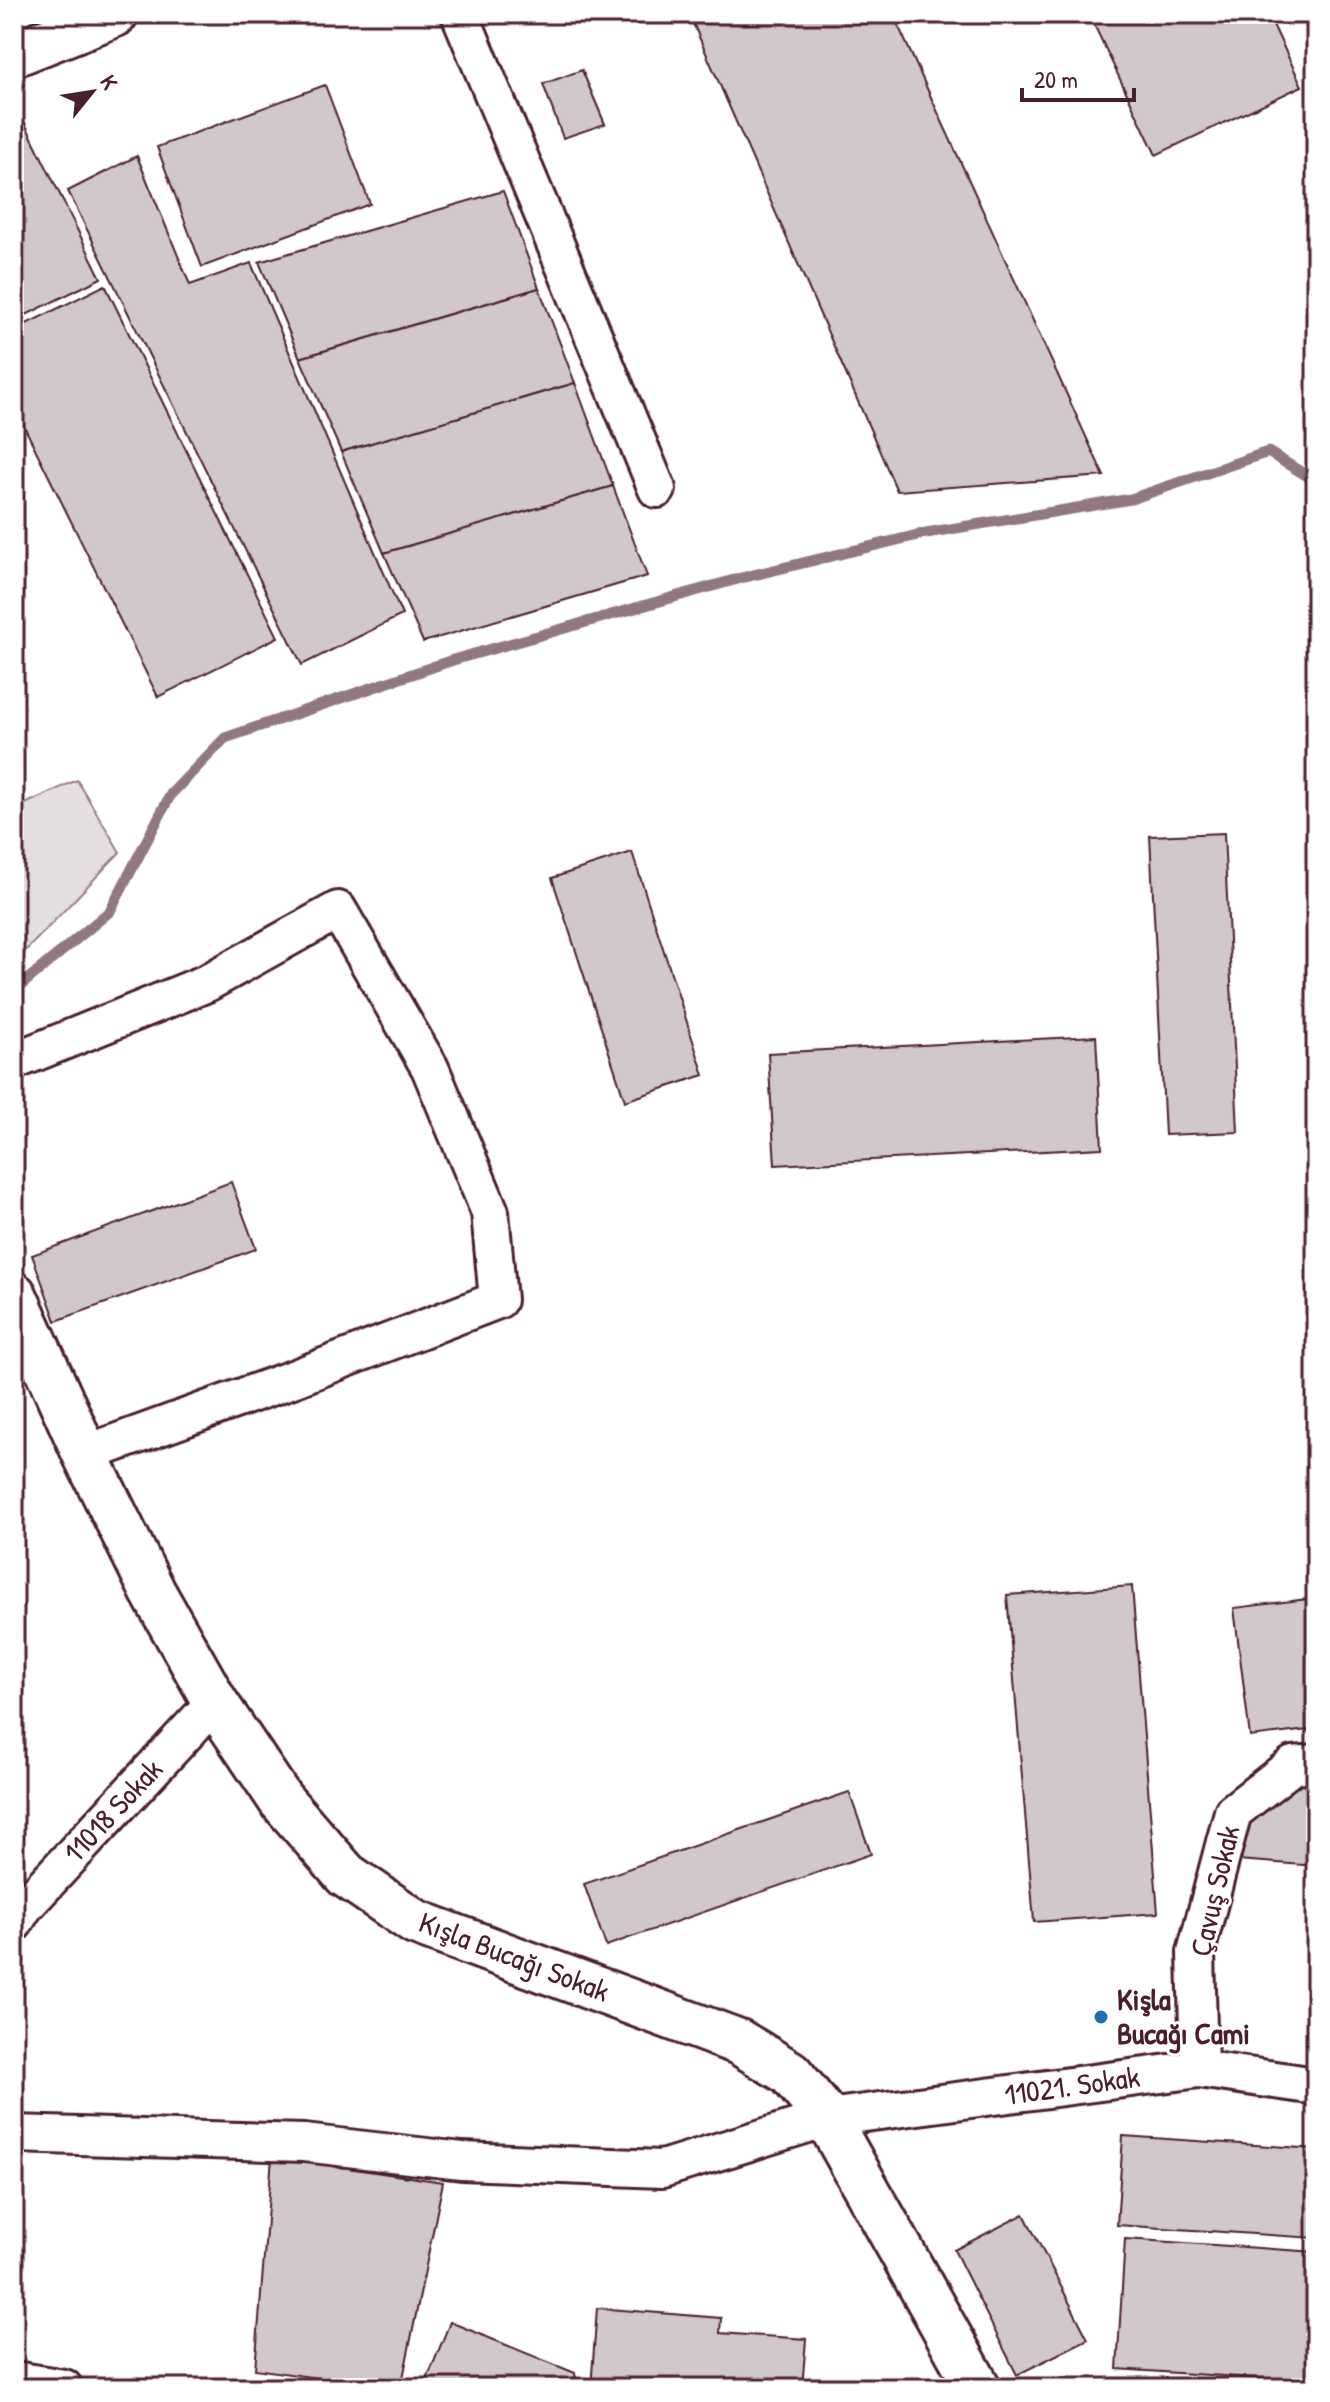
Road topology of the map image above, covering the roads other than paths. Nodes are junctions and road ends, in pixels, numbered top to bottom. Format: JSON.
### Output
{"nodes":[{"id":1,"x":115,"y":14,"type":"edge"},
{"id":2,"x":460,"y":14,"type":"edge"},
{"id":3,"x":14,"y":54,"type":"edge"},
{"id":4,"x":657,"y":489,"type":"dead end"},
{"id":5,"x":14,"y":1061,"type":"edge"},
{"id":6,"x":14,"y":1295,"type":"edge"},
{"id":7,"x":85,"y":1454,"type":"junction"},
{"id":8,"x":215,"y":1702,"type":"junction"},
{"id":9,"x":1316,"y":1763,"type":"edge"},
{"id":10,"x":14,"y":1923,"type":"edge"},
{"id":11,"x":1199,"y":2069,"type":"junction"},
{"id":12,"x":1316,"y":2086,"type":"edge"},
{"id":13,"x":827,"y":2118,"type":"junction"},
{"id":14,"x":14,"y":2134,"type":"edge"},
{"id":15,"x":14,"y":2380,"type":"edge"},
{"id":16,"x":64,"y":2388,"type":"edge"},
{"id":17,"x":978,"y":2388,"type":"edge"}],
"edges":[{"from":1,"to":3,"type":"street"},
{"from":2,"to":4,"type":"street"},
{"from":5,"to":7,"type":"street"},
{"from":6,"to":7,"type":"street","name":"Kışla Bucağı Sokak"},
{"from":7,"to":8,"type":"street","name":"Kışla Bucağı Sokak"},
{"from":8,"to":10,"type":"street","name":"11018 Sokak"},
{"from":8,"to":13,"type":"street","name":"Kışla Bucağı Sokak"},
{"from":9,"to":11,"type":"street","name":"Çavuş Sokak"},
{"from":11,"to":12,"type":"street","name":"11021. Sokak"},
{"from":11,"to":13,"type":"street","name":"11021. Sokak"},
{"from":13,"to":14,"type":"street","name":"11021. Sokak"},
{"from":13,"to":17,"type":"street","name":"Kışla Bucağı Sokak"},
{"from":15,"to":16,"type":"street"}]}
